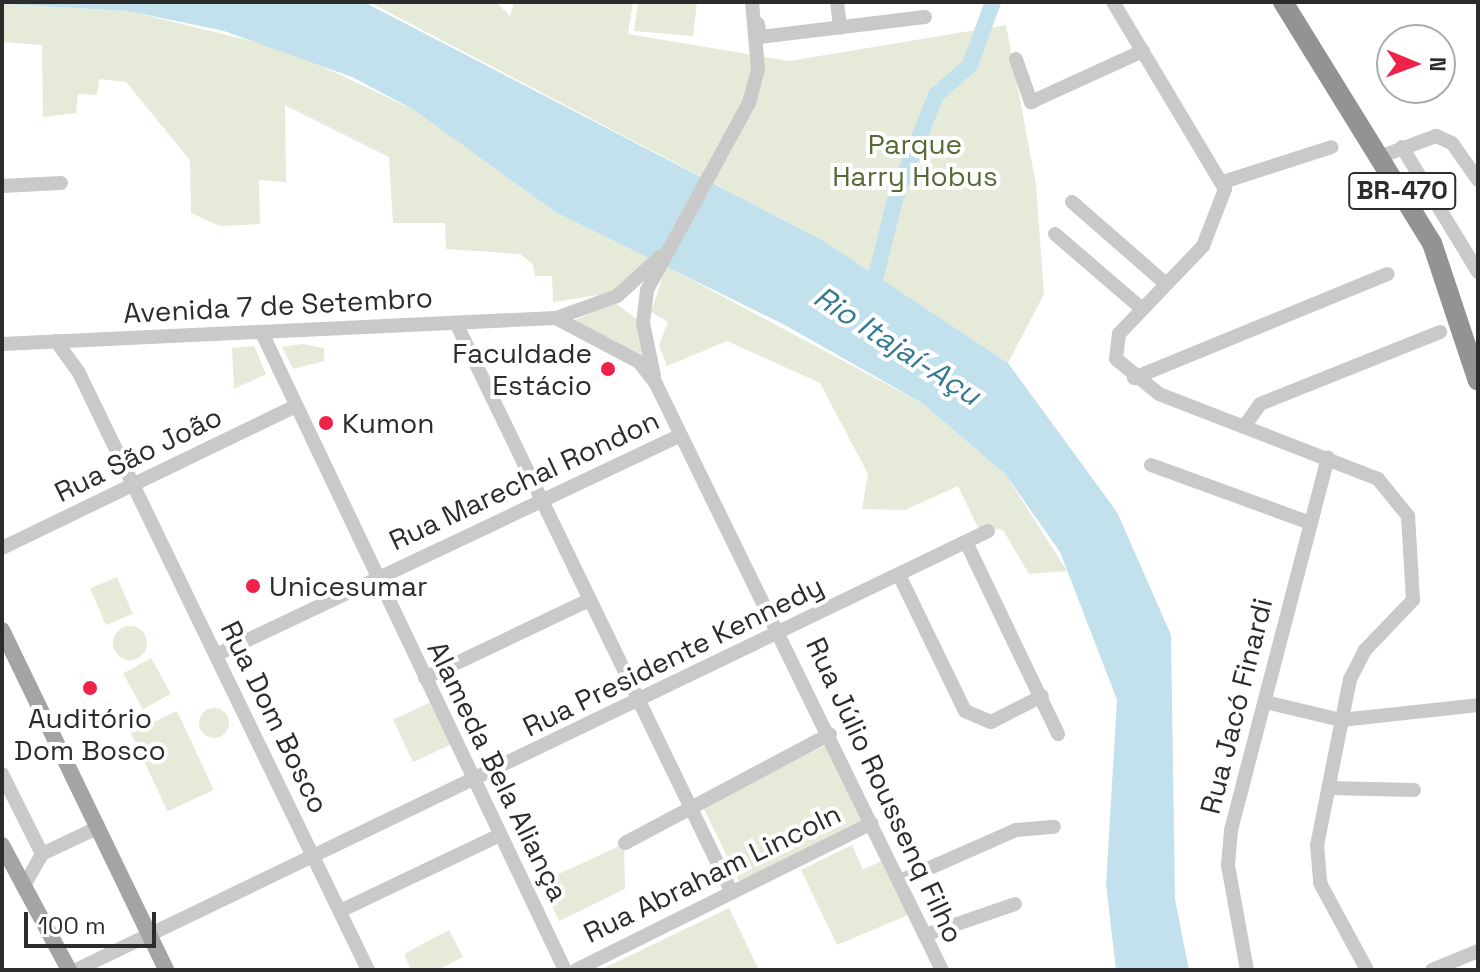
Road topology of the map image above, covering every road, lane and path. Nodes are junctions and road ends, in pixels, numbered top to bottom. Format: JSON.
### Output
{"nodes":[{"id":1,"x":753,"y":2,"type":"edge"},
{"id":2,"x":837,"y":2,"type":"edge"},
{"id":3,"x":1113,"y":2,"type":"edge"},
{"id":4,"x":1283,"y":2,"type":"edge"},
{"id":5,"x":925,"y":17,"type":"dead end"},
{"id":6,"x":840,"y":28,"type":"junction"},
{"id":7,"x":1143,"y":51,"type":"junction"},
{"id":8,"x":1016,"y":59,"type":"dead end"},
{"id":9,"x":1332,"y":147,"type":"dead end"},
{"id":10,"x":1402,"y":147,"type":"junction"},
{"id":11,"x":1382,"y":156,"type":"junction"},
{"id":12,"x":1478,"y":180,"type":"edge"},
{"id":13,"x":1223,"y":182,"type":"junction"},
{"id":14,"x":61,"y":183,"type":"dead end"},
{"id":15,"x":2,"y":186,"type":"edge"},
{"id":16,"x":1072,"y":202,"type":"dead end"},
{"id":17,"x":1055,"y":234,"type":"dead end"},
{"id":18,"x":660,"y":257,"type":"junction"},
{"id":19,"x":1478,"y":272,"type":"edge"},
{"id":20,"x":1387,"y":274,"type":"dead end"},
{"id":21,"x":1166,"y":284,"type":"junction"},
{"id":22,"x":1141,"y":308,"type":"junction"},
{"id":23,"x":556,"y":318,"type":"junction"},
{"id":24,"x":456,"y":323,"type":"junction"},
{"id":25,"x":1440,"y":332,"type":"dead end"},
{"id":26,"x":262,"y":333,"type":"junction"},
{"id":27,"x":94,"y":340,"type":"junction"},
{"id":28,"x":56,"y":341,"type":"junction"},
{"id":29,"x":2,"y":344,"type":"edge"},
{"id":30,"x":79,"y":373,"type":"junction"},
{"id":31,"x":1134,"y":378,"type":"junction"},
{"id":32,"x":1478,"y":381,"type":"edge"},
{"id":33,"x":656,"y":384,"type":"junction"},
{"id":34,"x":296,"y":406,"type":"junction"},
{"id":35,"x":1244,"y":427,"type":"junction"},
{"id":36,"x":681,"y":435,"type":"junction"},
{"id":37,"x":1328,"y":457,"type":"junction"},
{"id":38,"x":1151,"y":465,"type":"dead end"},
{"id":39,"x":134,"y":486,"type":"junction"},
{"id":40,"x":540,"y":500,"type":"junction"},
{"id":41,"x":1310,"y":523,"type":"junction"},
{"id":42,"x":988,"y":531,"type":"dead end"},
{"id":43,"x":966,"y":542,"type":"junction"},
{"id":44,"x":2,"y":548,"type":"edge"},
{"id":45,"x":899,"y":575,"type":"junction"},
{"id":46,"x":377,"y":578,"type":"junction"},
{"id":47,"x":589,"y":600,"type":"junction"},
{"id":48,"x":769,"y":607,"type":"junction"},
{"id":49,"x":2,"y":630,"type":"edge"},
{"id":50,"x":782,"y":633,"type":"junction"},
{"id":51,"x":760,"y":643,"type":"junction"},
{"id":52,"x":216,"y":655,"type":"junction"},
{"id":53,"x":425,"y":678,"type":"junction"},
{"id":54,"x":1042,"y":696,"type":"junction"},
{"id":55,"x":638,"y":701,"type":"junction"},
{"id":56,"x":1265,"y":702,"type":"junction"},
{"id":57,"x":1478,"y":705,"type":"edge"},
{"id":58,"x":1341,"y":720,"type":"junction"},
{"id":59,"x":830,"y":734,"type":"junction"},
{"id":60,"x":1058,"y":734,"type":"dead end"},
{"id":61,"x":2,"y":774,"type":"edge"},
{"id":62,"x":472,"y":782,"type":"junction"},
{"id":63,"x":1328,"y":788,"type":"junction"},
{"id":64,"x":1414,"y":790,"type":"dead end"},
{"id":65,"x":689,"y":806,"type":"junction"},
{"id":66,"x":872,"y":823,"type":"junction"},
{"id":67,"x":1054,"y":827,"type":"dead end"},
{"id":68,"x":97,"y":828,"type":"junction"},
{"id":69,"x":498,"y":836,"type":"junction"},
{"id":70,"x":625,"y":843,"type":"dead end"},
{"id":71,"x":2,"y":845,"type":"edge"},
{"id":72,"x":42,"y":854,"type":"junction"},
{"id":73,"x":314,"y":857,"type":"junction"},
{"id":74,"x":900,"y":881,"type":"junction"},
{"id":75,"x":26,"y":882,"type":"junction"},
{"id":76,"x":732,"y":893,"type":"junction"},
{"id":77,"x":1015,"y":904,"type":"dead end"},
{"id":78,"x":340,"y":911,"type":"junction"},
{"id":79,"x":925,"y":935,"type":"junction"},
{"id":80,"x":149,"y":936,"type":"junction"},
{"id":81,"x":1478,"y":951,"type":"edge"},
{"id":82,"x":69,"y":970,"type":"edge"},
{"id":83,"x":76,"y":970,"type":"edge"},
{"id":84,"x":166,"y":970,"type":"edge"},
{"id":85,"x":368,"y":970,"type":"edge"},
{"id":86,"x":565,"y":970,"type":"edge"},
{"id":87,"x":576,"y":970,"type":"edge"},
{"id":88,"x":942,"y":970,"type":"edge"},
{"id":89,"x":1247,"y":970,"type":"edge"},
{"id":90,"x":1367,"y":970,"type":"edge"},
{"id":91,"x":1432,"y":970,"type":"edge"}],
"edges":[{"from":1,"to":6,"type":"street"},
{"from":1,"to":18,"type":"street"},
{"from":2,"to":6,"type":"street"},
{"from":3,"to":7,"type":"street"},
{"from":4,"to":11,"type":"highway","number":"BR-470"},
{"from":5,"to":6,"type":"street"},
{"from":7,"to":8,"type":"street"},
{"from":7,"to":13,"type":"street"},
{"from":9,"to":13,"type":"street"},
{"from":10,"to":11,"type":"street"},
{"from":10,"to":12,"type":"street"},
{"from":10,"to":19,"type":"street"},
{"from":11,"to":32,"type":"highway","number":"BR-470"},
{"from":13,"to":21,"type":"street"},
{"from":14,"to":15,"type":"street"},
{"from":16,"to":21,"type":"street"},
{"from":17,"to":22,"type":"street"},
{"from":18,"to":23,"type":"street","name":"Avenida 7 de Setembro"},
{"from":18,"to":33,"type":"street"},
{"from":20,"to":31,"type":"street"},
{"from":21,"to":22,"type":"street"},
{"from":22,"to":31,"type":"street"},
{"from":23,"to":24,"type":"street","name":"Avenida 7 de Setembro"},
{"from":23,"to":33,"type":"street"},
{"from":24,"to":26,"type":"street","name":"Avenida 7 de Setembro"},
{"from":24,"to":40,"type":"street"},
{"from":25,"to":35,"type":"street"},
{"from":26,"to":27,"type":"street","name":"Avenida 7 de Setembro"},
{"from":26,"to":34,"type":"street","name":"Alameda Bela Aliança"},
{"from":27,"to":28,"type":"street","name":"Avenida 7 de Setembro"},
{"from":27,"to":30,"type":"street"},
{"from":28,"to":29,"type":"street","name":"Avenida 7 de Setembro"},
{"from":28,"to":30,"type":"street","name":"Rua Dom Bosco"},
{"from":30,"to":39,"type":"street","name":"Rua Dom Bosco"},
{"from":31,"to":35,"type":"street"},
{"from":33,"to":36,"type":"street","name":"Rua Júlio Roussenq Filho"},
{"from":34,"to":39,"type":"street","name":"Rua São João"},
{"from":34,"to":46,"type":"street","name":"Alameda Bela Aliança"},
{"from":35,"to":37,"type":"street"},
{"from":36,"to":40,"type":"street","name":"Rua Marechal Rondon"},
{"from":36,"to":48,"type":"street","name":"Rua Júlio Roussenq Filho"},
{"from":37,"to":41,"type":"street","name":"Rua Jacó Finardi"},
{"from":37,"to":58,"type":"street"},
{"from":38,"to":41,"type":"street"},
{"from":39,"to":44,"type":"street","name":"Rua São João"},
{"from":39,"to":52,"type":"street","name":"Rua Dom Bosco"},
{"from":40,"to":46,"type":"street","name":"Rua Marechal Rondon"},
{"from":40,"to":47,"type":"street"},
{"from":41,"to":56,"type":"street","name":"Rua Jacó Finardi"},
{"from":42,"to":43,"type":"street","name":"Rua Presidente Kennedy"},
{"from":43,"to":45,"type":"street","name":"Rua Presidente Kennedy"},
{"from":43,"to":54,"type":"street"},
{"from":45,"to":50,"type":"street","name":"Rua Presidente Kennedy"},
{"from":45,"to":54,"type":"street"},
{"from":46,"to":52,"type":"street","name":"Rua Marechal Rondon"},
{"from":46,"to":53,"type":"street","name":"Alameda Bela Aliança"},
{"from":47,"to":53,"type":"street"},
{"from":47,"to":55,"type":"street"},
{"from":48,"to":50,"type":"street","name":"Rua Júlio Roussenq Filho"},
{"from":48,"to":51,"type":"street"},
{"from":49,"to":68,"type":"main road"},
{"from":50,"to":51,"type":"street","name":"Rua Presidente Kennedy"},
{"from":50,"to":59,"type":"street","name":"Rua Júlio Roussenq Filho"},
{"from":51,"to":55,"type":"street","name":"Rua Presidente Kennedy"},
{"from":52,"to":73,"type":"street","name":"Rua Dom Bosco"},
{"from":53,"to":62,"type":"street","name":"Alameda Bela Aliança"},
{"from":54,"to":60,"type":"street"},
{"from":55,"to":62,"type":"street","name":"Rua Presidente Kennedy"},
{"from":55,"to":65,"type":"street"},
{"from":56,"to":58,"type":"street"},
{"from":56,"to":89,"type":"street","name":"Rua Jacó Finardi"},
{"from":57,"to":58,"type":"street"},
{"from":58,"to":63,"type":"street"},
{"from":59,"to":65,"type":"street"},
{"from":59,"to":66,"type":"street","name":"Rua Júlio Roussenq Filho"},
{"from":61,"to":72,"type":"street"},
{"from":62,"to":69,"type":"street","name":"Alameda Bela Aliança"},
{"from":62,"to":73,"type":"street","name":"Rua Presidente Kennedy"},
{"from":63,"to":64,"type":"street"},
{"from":63,"to":90,"type":"street"},
{"from":65,"to":70,"type":"street"},
{"from":65,"to":76,"type":"street"},
{"from":66,"to":74,"type":"street","name":"Rua Júlio Roussenq Filho"},
{"from":66,"to":76,"type":"street","name":"Rua Abraham Lincoln"},
{"from":67,"to":74,"type":"street"},
{"from":68,"to":72,"type":"street"},
{"from":68,"to":80,"type":"main road"},
{"from":69,"to":78,"type":"street"},
{"from":69,"to":86,"type":"street","name":"Alameda Bela Aliança"},
{"from":71,"to":75,"type":"main road"},
{"from":72,"to":75,"type":"street"},
{"from":73,"to":78,"type":"street","name":"Rua Dom Bosco"},
{"from":73,"to":80,"type":"street","name":"Rua Presidente Kennedy"},
{"from":74,"to":79,"type":"street","name":"Rua Júlio Roussenq Filho"},
{"from":75,"to":82,"type":"main road"},
{"from":76,"to":87,"type":"street","name":"Rua Abraham Lincoln"},
{"from":77,"to":79,"type":"street"},
{"from":78,"to":85,"type":"street","name":"Rua Dom Bosco"},
{"from":79,"to":88,"type":"street","name":"Rua Júlio Roussenq Filho"},
{"from":80,"to":83,"type":"street","name":"Rua Presidente Kennedy"},
{"from":80,"to":84,"type":"main road"},
{"from":81,"to":91,"type":"street"}]}
